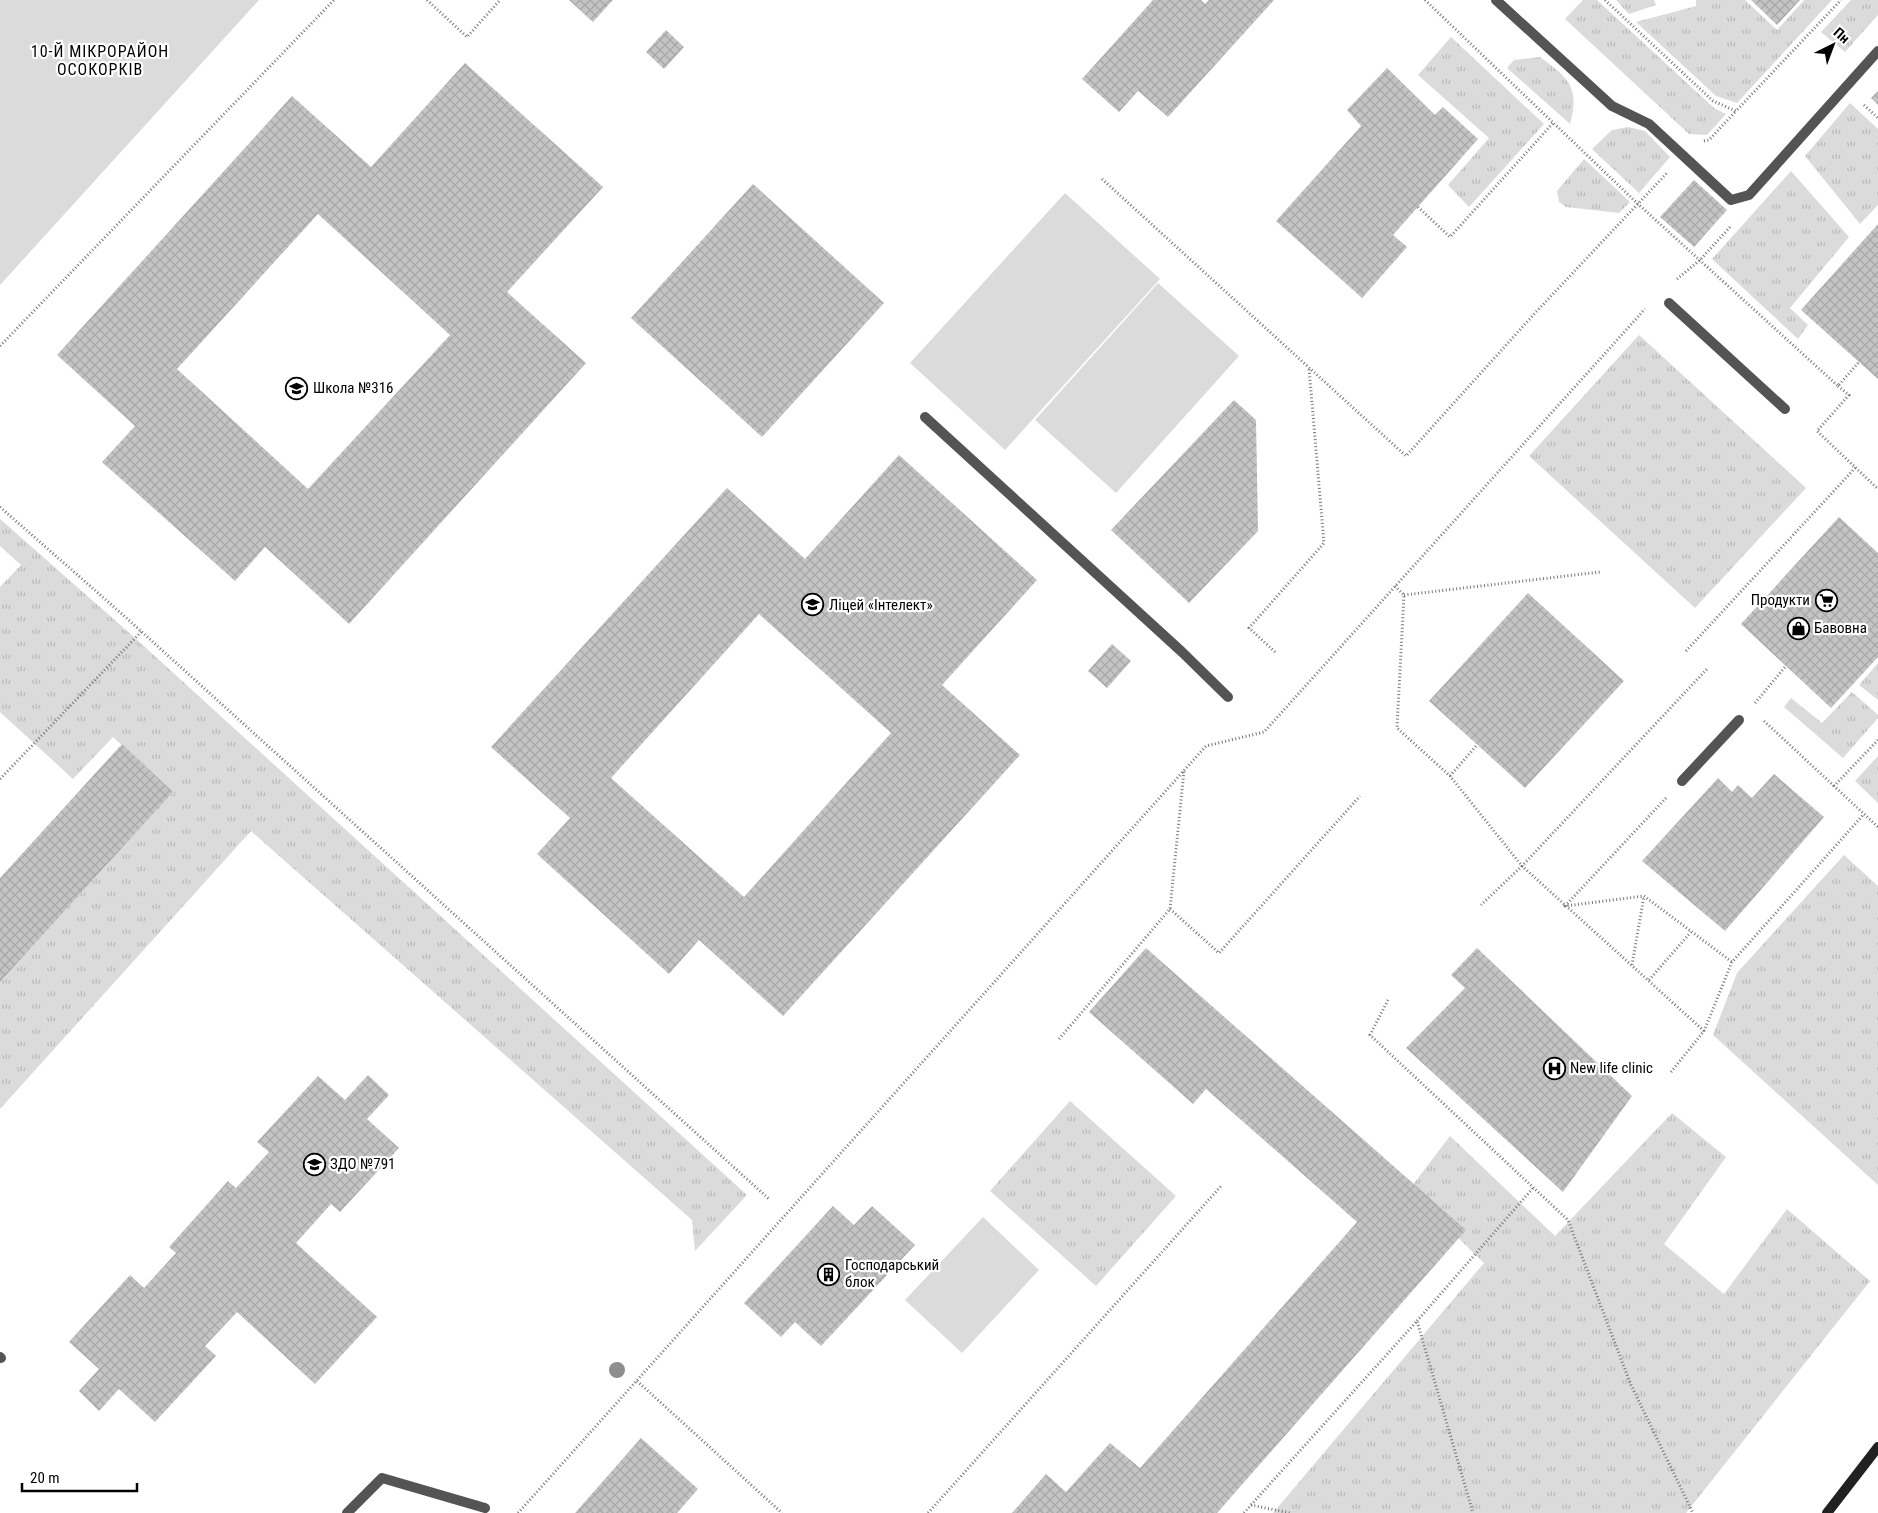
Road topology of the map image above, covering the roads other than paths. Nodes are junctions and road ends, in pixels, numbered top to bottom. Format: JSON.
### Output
{"nodes":[{"id":1,"x":1496,"y":0,"type":"edge"},
{"id":2,"x":1878,"y":51,"type":"edge"},
{"id":3,"x":1669,"y":302,"type":"dead end"},
{"id":4,"x":1785,"y":409,"type":"dead end"},
{"id":5,"x":925,"y":417,"type":"dead end"},
{"id":6,"x":1228,"y":697,"type":"dead end"},
{"id":7,"x":1739,"y":720,"type":"dead end"},
{"id":8,"x":1682,"y":781,"type":"road end"},
{"id":9,"x":1878,"y":1447,"type":"edge"},
{"id":10,"x":485,"y":1508,"type":"dead end"},
{"id":11,"x":347,"y":1513,"type":"edge"},
{"id":12,"x":1827,"y":1513,"type":"edge"}],
"edges":[{"from":1,"to":2,"type":"lane"},
{"from":3,"to":4,"type":"lane"},
{"from":5,"to":6,"type":"lane"},
{"from":7,"to":8,"type":"lane"},
{"from":9,"to":12,"type":"street"},
{"from":10,"to":11,"type":"lane"}]}
